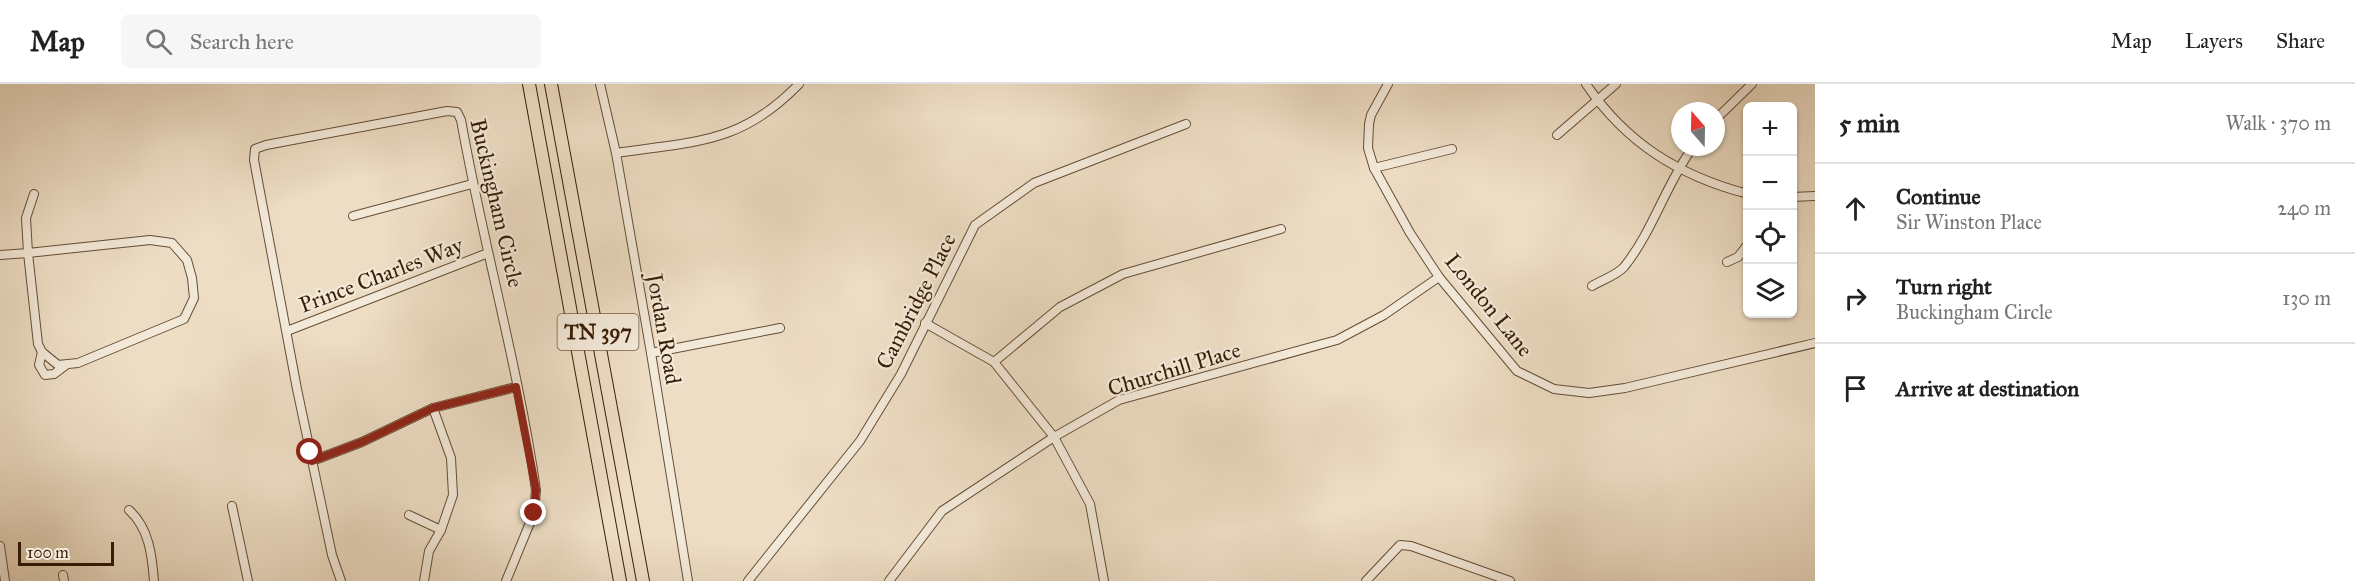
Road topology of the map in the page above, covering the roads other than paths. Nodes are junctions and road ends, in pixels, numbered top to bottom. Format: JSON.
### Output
{"nodes":[{"id":1,"x":529,"y":84,"type":"edge"},
{"id":2,"x":551,"y":84,"type":"edge"},
{"id":3,"x":600,"y":84,"type":"edge"},
{"id":4,"x":799,"y":84,"type":"edge"},
{"id":5,"x":1388,"y":84,"type":"edge"},
{"id":6,"x":1586,"y":84,"type":"edge"},
{"id":7,"x":1616,"y":84,"type":"edge"},
{"id":8,"x":1752,"y":84,"type":"edge"},
{"id":9,"x":1597,"y":100,"type":"junction"},
{"id":10,"x":1725,"y":110,"type":"edge"},
{"id":11,"x":1186,"y":124,"type":"dead end"},
{"id":12,"x":1557,"y":135,"type":"dead end"},
{"id":13,"x":1452,"y":149,"type":"dead end"},
{"id":14,"x":616,"y":153,"type":"junction"},
{"id":15,"x":1686,"y":156,"type":"edge"},
{"id":16,"x":1374,"y":168,"type":"junction"},
{"id":17,"x":1677,"y":168,"type":"junction"},
{"id":18,"x":472,"y":184,"type":"junction"},
{"id":19,"x":1743,"y":193,"type":"edge"},
{"id":20,"x":34,"y":194,"type":"dead end"},
{"id":21,"x":1815,"y":196,"type":"edge"},
{"id":22,"x":1797,"y":197,"type":"edge"},
{"id":23,"x":353,"y":216,"type":"dead end"},
{"id":24,"x":1281,"y":229,"type":"dead end"},
{"id":25,"x":1743,"y":250,"type":"edge"},
{"id":26,"x":28,"y":253,"type":"junction"},
{"id":27,"x":488,"y":253,"type":"junction"},
{"id":28,"x":0,"y":255,"type":"edge"},
{"id":29,"x":1727,"y":262,"type":"dead end"},
{"id":30,"x":1439,"y":276,"type":"junction"},
{"id":31,"x":1592,"y":286,"type":"dead end"},
{"id":32,"x":925,"y":323,"type":"junction"},
{"id":33,"x":780,"y":328,"type":"dead end"},
{"id":34,"x":288,"y":331,"type":"junction"},
{"id":35,"x":1815,"y":343,"type":"edge"},
{"id":36,"x":42,"y":352,"type":"junction"},
{"id":37,"x":651,"y":353,"type":"junction"},
{"id":38,"x":994,"y":362,"type":"junction"},
{"id":39,"x":66,"y":365,"type":"junction"},
{"id":40,"x":516,"y":387,"type":"junction"},
{"id":41,"x":433,"y":408,"type":"junction"},
{"id":42,"x":1054,"y":437,"type":"junction"},
{"id":43,"x":312,"y":461,"type":"junction"},
{"id":44,"x":232,"y":506,"type":"dead end"},
{"id":45,"x":129,"y":510,"type":"dead end"},
{"id":46,"x":409,"y":515,"type":"dead end"},
{"id":47,"x":441,"y":530,"type":"junction"},
{"id":48,"x":0,"y":546,"type":"edge"},
{"id":49,"x":5,"y":581,"type":"edge"},
{"id":50,"x":154,"y":581,"type":"edge"},
{"id":51,"x":249,"y":581,"type":"edge"},
{"id":52,"x":341,"y":581,"type":"edge"},
{"id":53,"x":424,"y":581,"type":"edge"},
{"id":54,"x":506,"y":581,"type":"edge"},
{"id":55,"x":620,"y":581,"type":"edge"},
{"id":56,"x":643,"y":581,"type":"edge"},
{"id":57,"x":688,"y":581,"type":"edge"},
{"id":58,"x":748,"y":581,"type":"edge"},
{"id":59,"x":890,"y":581,"type":"edge"},
{"id":60,"x":1104,"y":581,"type":"edge"},
{"id":61,"x":1366,"y":581,"type":"edge"},
{"id":62,"x":1510,"y":581,"type":"edge"}],
"edges":[{"from":1,"to":55,"type":"highway","number":"TN 397"},
{"from":2,"to":56,"type":"highway","number":"TN 397"},
{"from":3,"to":14,"type":"street","name":"Jordan Road"},
{"from":4,"to":14,"type":"street"},
{"from":5,"to":16,"type":"street","name":"London Lane"},
{"from":6,"to":9,"type":"street"},
{"from":7,"to":9,"type":"street"},
{"from":8,"to":10,"type":"street"},
{"from":9,"to":12,"type":"street"},
{"from":9,"to":17,"type":"street"},
{"from":11,"to":32,"type":"street","name":"Cambridge Place"},
{"from":13,"to":16,"type":"street"},
{"from":14,"to":37,"type":"street","name":"Jordan Road"},
{"from":15,"to":17,"type":"street"},
{"from":16,"to":30,"type":"street","name":"London Lane"},
{"from":17,"to":19,"type":"street"},
{"from":17,"to":31,"type":"street"},
{"from":18,"to":23,"type":"street"},
{"from":18,"to":27,"type":"street","name":"Buckingham Circle"},
{"from":18,"to":34,"type":"street","name":"Buckingham Circle"},
{"from":20,"to":26,"type":"street"},
{"from":21,"to":22,"type":"street"},
{"from":24,"to":38,"type":"street"},
{"from":25,"to":29,"type":"street"},
{"from":26,"to":28,"type":"street"},
{"from":26,"to":36,"type":"street"},
{"from":26,"to":39,"type":"street"},
{"from":27,"to":34,"type":"street","name":"Prince Charles Way"},
{"from":27,"to":40,"type":"street","name":"Buckingham Circle"},
{"from":30,"to":35,"type":"street","name":"London Lane"},
{"from":30,"to":42,"type":"street","name":"Churchill Place"},
{"from":32,"to":38,"type":"street"},
{"from":32,"to":58,"type":"street","name":"Cambridge Place"},
{"from":33,"to":37,"type":"street"},
{"from":34,"to":43,"type":"street","name":"Buckingham Circle"},
{"from":36,"to":39,"type":"street"},
{"from":36,"to":39,"type":"street"},
{"from":37,"to":57,"type":"street","name":"Jordan Road"},
{"from":38,"to":42,"type":"street"},
{"from":40,"to":41,"type":"street"},
{"from":40,"to":54,"type":"street","name":"Buckingham Circle"},
{"from":41,"to":43,"type":"street"},
{"from":41,"to":47,"type":"street"},
{"from":42,"to":59,"type":"street","name":"Churchill Place"},
{"from":42,"to":60,"type":"street"},
{"from":43,"to":52,"type":"street","name":"Buckingham Circle"},
{"from":44,"to":51,"type":"street"},
{"from":45,"to":50,"type":"street"},
{"from":46,"to":47,"type":"street"},
{"from":47,"to":53,"type":"street"},
{"from":48,"to":49,"type":"street"},
{"from":61,"to":62,"type":"street"}]}
